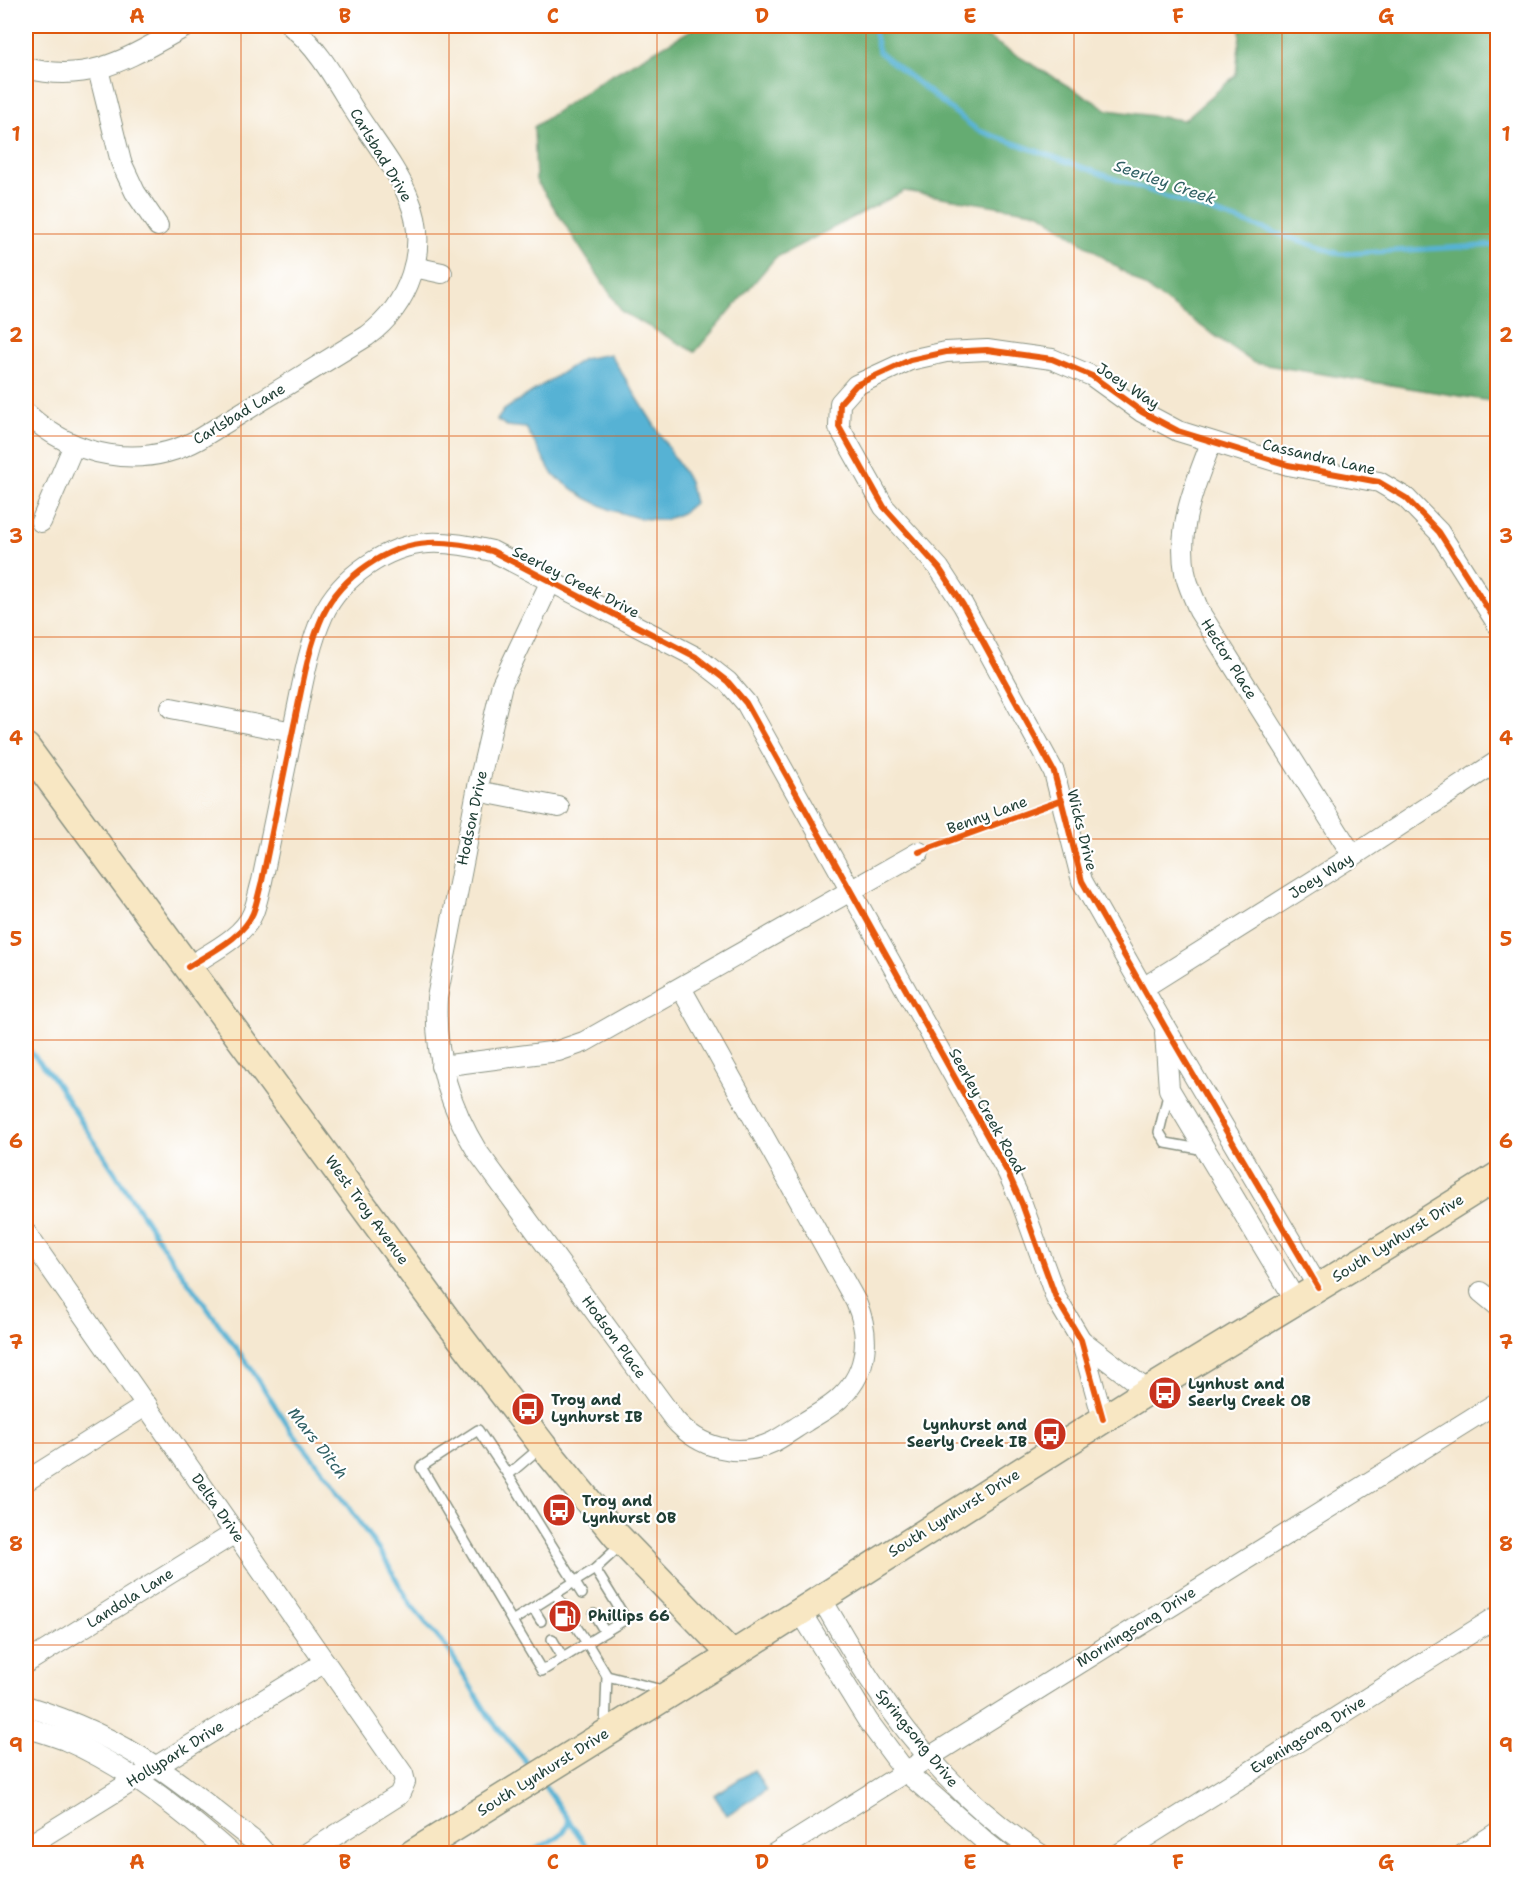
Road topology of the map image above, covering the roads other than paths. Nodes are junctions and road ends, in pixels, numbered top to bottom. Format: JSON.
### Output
{"nodes":[{"id":1,"x":187,"y":26,"type":"edge"},
{"id":2,"x":291,"y":26,"type":"edge"},
{"id":3,"x":26,"y":68,"type":"edge"},
{"id":4,"x":98,"y":69,"type":"junction"},
{"id":5,"x":158,"y":226,"type":"dead end"},
{"id":6,"x":414,"y":267,"type":"junction"},
{"id":7,"x":442,"y":273,"type":"dead end"},
{"id":8,"x":316,"y":367,"type":"joint"},
{"id":9,"x":856,"y":385,"type":"joint"},
{"id":10,"x":26,"y":413,"type":"edge"},
{"id":11,"x":1211,"y":443,"type":"junction"},
{"id":12,"x":74,"y":446,"type":"junction"},
{"id":13,"x":42,"y":522,"type":"dead end"},
{"id":14,"x":550,"y":582,"type":"junction"},
{"id":15,"x":1497,"y":625,"type":"edge"},
{"id":16,"x":171,"y":708,"type":"dead end"},
{"id":17,"x":292,"y":732,"type":"junction"},
{"id":18,"x":26,"y":747,"type":"edge"},
{"id":19,"x":1497,"y":761,"type":"edge"},
{"id":20,"x":477,"y":790,"type":"junction"},
{"id":21,"x":559,"y":807,"type":"dead end"},
{"id":22,"x":920,"y":852,"type":"dead end"},
{"id":23,"x":1353,"y":856,"type":"junction"},
{"id":24,"x":851,"y":892,"type":"junction"},
{"id":25,"x":188,"y":967,"type":"junction"},
{"id":26,"x":681,"y":988,"type":"junction"},
{"id":27,"x":1143,"y":988,"type":"junction"},
{"id":28,"x":1165,"y":1027,"type":"junction"},
{"id":29,"x":441,"y":1066,"type":"junction"},
{"id":30,"x":1169,"y":1089,"type":"junction"},
{"id":31,"x":1205,"y":1150,"type":"junction"},
{"id":32,"x":1497,"y":1176,"type":"edge"},
{"id":33,"x":26,"y":1233,"type":"edge"},
{"id":34,"x":1318,"y":1287,"type":"junction"},
{"id":35,"x":1481,"y":1292,"type":"dead end"},
{"id":36,"x":1296,"y":1301,"type":"junction"},
{"id":37,"x":1497,"y":1306,"type":"edge"},
{"id":38,"x":1081,"y":1340,"type":"junction"},
{"id":39,"x":1148,"y":1391,"type":"junction"},
{"id":40,"x":1497,"y":1402,"type":"edge"},
{"id":41,"x":147,"y":1405,"type":"junction"},
{"id":42,"x":1103,"y":1419,"type":"junction"},
{"id":43,"x":543,"y":1446,"type":"junction"},
{"id":44,"x":508,"y":1475,"type":"junction"},
{"id":45,"x":26,"y":1481,"type":"edge"},
{"id":46,"x":235,"y":1533,"type":"junction"},
{"id":47,"x":623,"y":1543,"type":"junction"},
{"id":48,"x":595,"y":1569,"type":"junction"},
{"id":49,"x":574,"y":1582,"type":"junction"},
{"id":50,"x":556,"y":1594,"type":"junction"},
{"id":51,"x":582,"y":1594,"type":"dead end"},
{"id":52,"x":810,"y":1604,"type":"junction"},
{"id":53,"x":563,"y":1606,"type":"dead end"},
{"id":54,"x":533,"y":1608,"type":"junction"},
{"id":55,"x":594,"y":1614,"type":"dead end"},
{"id":56,"x":1497,"y":1616,"type":"edge"},
{"id":57,"x":541,"y":1620,"type":"dead end"},
{"id":58,"x":512,"y":1621,"type":"junction"},
{"id":59,"x":575,"y":1625,"type":"dead end"},
{"id":60,"x":605,"y":1632,"type":"junction"},
{"id":61,"x":552,"y":1639,"type":"dead end"},
{"id":62,"x":587,"y":1644,"type":"junction"},
{"id":63,"x":732,"y":1655,"type":"junction"},
{"id":64,"x":563,"y":1658,"type":"junction"},
{"id":65,"x":325,"y":1662,"type":"junction"},
{"id":66,"x":26,"y":1663,"type":"edge"},
{"id":67,"x":607,"y":1676,"type":"junction"},
{"id":68,"x":671,"y":1692,"type":"junction"},
{"id":69,"x":26,"y":1706,"type":"edge"},
{"id":70,"x":26,"y":1727,"type":"edge"},
{"id":71,"x":605,"y":1734,"type":"junction"},
{"id":72,"x":928,"y":1756,"type":"junction"},
{"id":73,"x":156,"y":1766,"type":"junction"},
{"id":74,"x":905,"y":1771,"type":"junction"},
{"id":75,"x":134,"y":1780,"type":"junction"},
{"id":76,"x":1497,"y":1832,"type":"edge"},
{"id":77,"x":26,"y":1847,"type":"edge"},
{"id":78,"x":231,"y":1854,"type":"edge"},
{"id":79,"x":266,"y":1854,"type":"edge"},
{"id":80,"x":306,"y":1854,"type":"edge"},
{"id":81,"x":412,"y":1854,"type":"edge"},
{"id":82,"x":774,"y":1854,"type":"edge"},
{"id":83,"x":1001,"y":1854,"type":"edge"},
{"id":84,"x":1040,"y":1854,"type":"edge"},
{"id":85,"x":1119,"y":1854,"type":"edge"},
{"id":86,"x":1464,"y":1854,"type":"edge"}],
"edges":[{"from":1,"to":4,"type":"street"},
{"from":2,"to":6,"type":"street","name":"Carlsbad Drive"},
{"from":3,"to":4,"type":"street"},
{"from":4,"to":5,"type":"street"},
{"from":6,"to":7,"type":"street"},
{"from":6,"to":8,"type":"street","name":"Carlsbad Drive"},
{"from":8,"to":12,"type":"street","name":"Carlsbad Lane"},
{"from":9,"to":11,"type":"street","name":"Joey Way"},
{"from":9,"to":27,"type":"street","name":"Wicks Drive"},
{"from":10,"to":12,"type":"street","name":"Carlsbad Lane"},
{"from":11,"to":15,"type":"street","name":"Cassandra Lane"},
{"from":11,"to":23,"type":"street","name":"Hector Place"},
{"from":12,"to":13,"type":"street"},
{"from":14,"to":17,"type":"street","name":"Seerley Creek Drive"},
{"from":14,"to":20,"type":"street","name":"Hodson Drive"},
{"from":14,"to":24,"type":"street","name":"Seerley Creek Drive"},
{"from":16,"to":17,"type":"street"},
{"from":17,"to":25,"type":"street","name":"Seerley Creek Drive"},
{"from":18,"to":25,"type":"main road","name":"West Troy Avenue"},
{"from":19,"to":23,"type":"street","name":"Joey Way"},
{"from":20,"to":21,"type":"street"},
{"from":20,"to":29,"type":"street","name":"Hodson Drive"},
{"from":22,"to":24,"type":"street"},
{"from":23,"to":27,"type":"street","name":"Joey Way"},
{"from":24,"to":26,"type":"street"},
{"from":24,"to":38,"type":"street","name":"Seerley Creek Road"},
{"from":25,"to":43,"type":"main road","name":"West Troy Avenue"},
{"from":26,"to":29,"type":"street"},
{"from":26,"to":29,"type":"street","name":"Hodson Place"},
{"from":27,"to":28,"type":"street","name":"Wicks Drive"},
{"from":28,"to":30,"type":"street","name":"Wicks Drive"},
{"from":28,"to":34,"type":"street","name":"Wicks Drive"},
{"from":30,"to":31,"type":"street","name":"Wicks Drive"},
{"from":30,"to":31,"type":"lane"},
{"from":31,"to":36,"type":"street","name":"Wicks Drive"},
{"from":32,"to":34,"type":"main road","name":"South Lynhurst Drive"},
{"from":33,"to":41,"type":"street","name":"Delta Drive"},
{"from":34,"to":36,"type":"main road","name":"South Lynhurst Drive"},
{"from":35,"to":37,"type":"street"},
{"from":36,"to":39,"type":"main road","name":"South Lynhurst Drive"},
{"from":38,"to":39,"type":"street","name":"Seerley Creek Road"},
{"from":38,"to":42,"type":"street","name":"Seerley Creek Road"},
{"from":39,"to":42,"type":"main road","name":"South Lynhurst Drive"},
{"from":40,"to":72,"type":"street","name":"Morningsong Drive"},
{"from":41,"to":45,"type":"street"},
{"from":41,"to":46,"type":"street","name":"Delta Drive"},
{"from":42,"to":52,"type":"main road","name":"South Lynhurst Drive"},
{"from":43,"to":44,"type":"lane"},
{"from":43,"to":47,"type":"main road","name":"West Troy Avenue"},
{"from":44,"to":49,"type":"lane"},
{"from":44,"to":58,"type":"lane"},
{"from":46,"to":65,"type":"street","name":"Delta Drive"},
{"from":46,"to":66,"type":"street","name":"Landola Lane"},
{"from":47,"to":48,"type":"lane"},
{"from":47,"to":63,"type":"main road","name":"West Troy Avenue"},
{"from":48,"to":49,"type":"lane"},
{"from":48,"to":60,"type":"lane"},
{"from":49,"to":50,"type":"lane"},
{"from":49,"to":51,"type":"lane"},
{"from":50,"to":53,"type":"lane"},
{"from":50,"to":54,"type":"lane"},
{"from":52,"to":63,"type":"main road","name":"South Lynhurst Drive"},
{"from":52,"to":72,"type":"street","name":"Springsong Drive"},
{"from":52,"to":74,"type":"street","name":"Springsong Drive"},
{"from":54,"to":57,"type":"lane"},
{"from":54,"to":58,"type":"lane"},
{"from":55,"to":60,"type":"lane"},
{"from":56,"to":85,"type":"street","name":"Eveningsong Drive"},
{"from":58,"to":64,"type":"lane"},
{"from":59,"to":62,"type":"lane"},
{"from":60,"to":62,"type":"lane"},
{"from":61,"to":64,"type":"lane"},
{"from":62,"to":64,"type":"lane"},
{"from":62,"to":67,"type":"lane"},
{"from":63,"to":68,"type":"main road","name":"South Lynhurst Drive"},
{"from":65,"to":73,"type":"street","name":"Hollypark Drive"},
{"from":65,"to":80,"type":"street","name":"Delta Drive"},
{"from":67,"to":68,"type":"lane"},
{"from":67,"to":71,"type":"lane"},
{"from":68,"to":71,"type":"main road","name":"South Lynhurst Drive"},
{"from":69,"to":73,"type":"street"},
{"from":70,"to":75,"type":"street"},
{"from":71,"to":81,"type":"main road","name":"South Lynhurst Drive"},
{"from":72,"to":74,"type":"street","name":"Morningsong Drive"},
{"from":72,"to":84,"type":"street","name":"Springsong Drive"},
{"from":73,"to":75,"type":"street","name":"Hollypark Drive"},
{"from":73,"to":79,"type":"street"},
{"from":74,"to":82,"type":"street","name":"Morningsong Drive"},
{"from":74,"to":83,"type":"street","name":"Springsong Drive"},
{"from":75,"to":77,"type":"street","name":"Hollypark Drive"},
{"from":75,"to":78,"type":"street"},
{"from":76,"to":86,"type":"street"}]}
